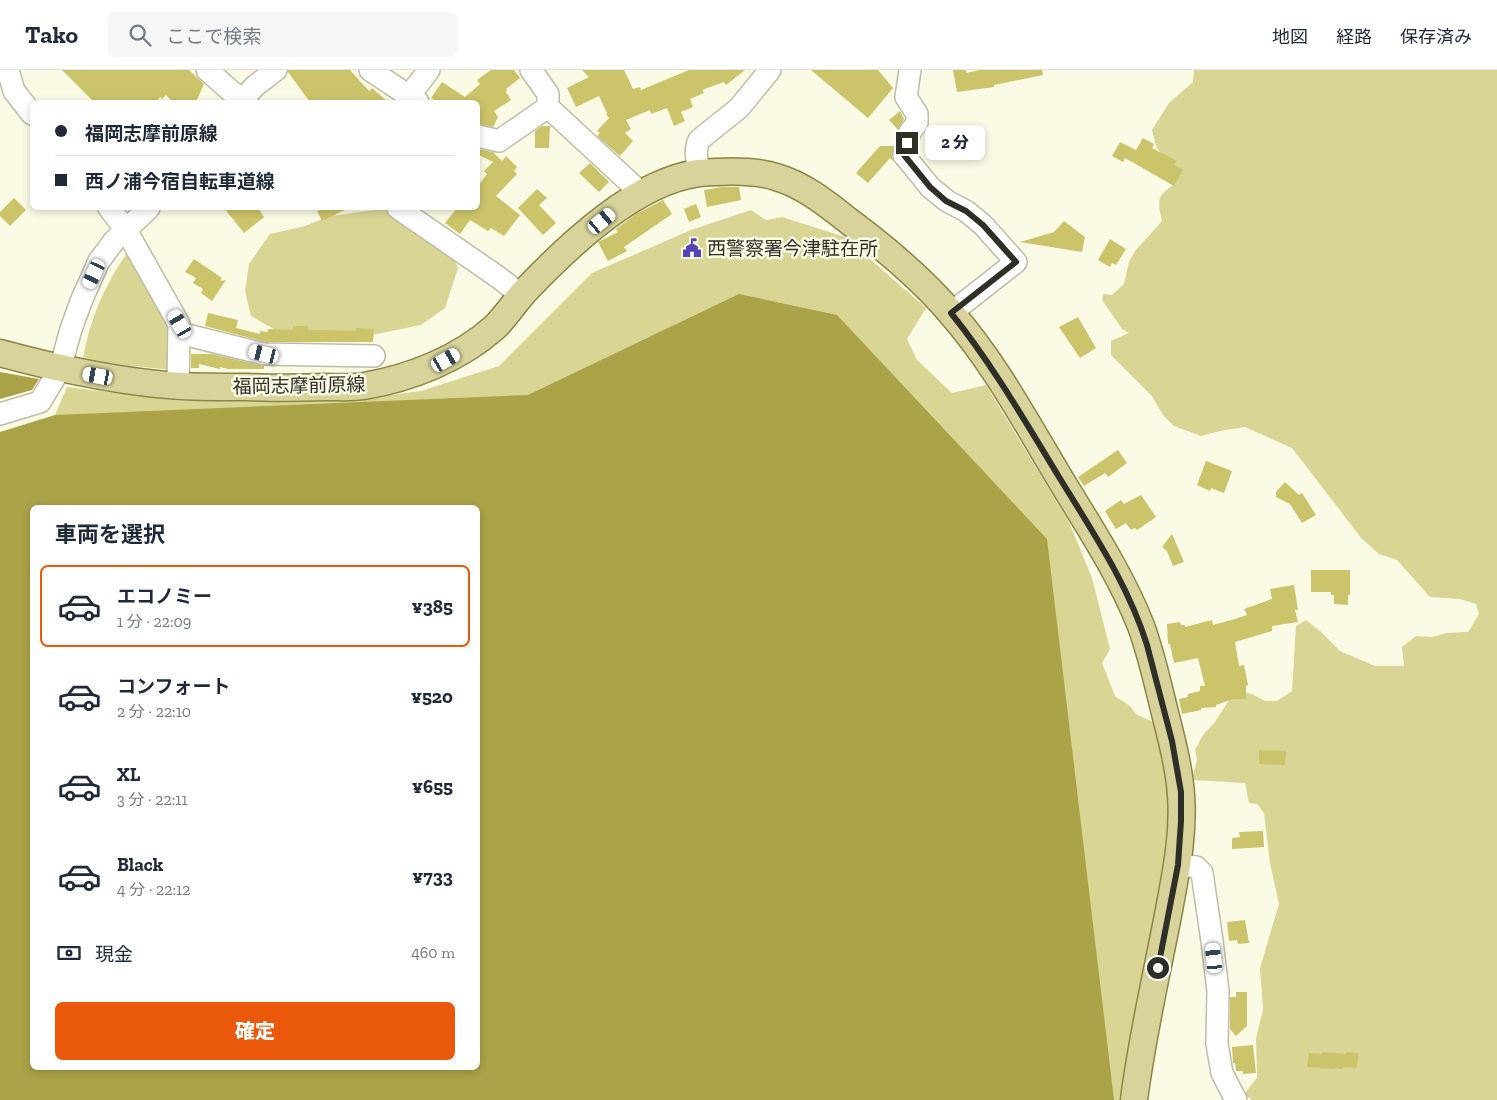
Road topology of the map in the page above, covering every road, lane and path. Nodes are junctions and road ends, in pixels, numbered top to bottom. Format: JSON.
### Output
{"nodes":[{"id":1,"x":8,"y":70,"type":"edge"},
{"id":2,"x":208,"y":70,"type":"edge"},
{"id":3,"x":276,"y":70,"type":"edge"},
{"id":4,"x":370,"y":70,"type":"edge"},
{"id":5,"x":429,"y":70,"type":"edge"},
{"id":6,"x":531,"y":70,"type":"edge"},
{"id":7,"x":770,"y":70,"type":"edge"},
{"id":8,"x":910,"y":70,"type":"edge"},
{"id":9,"x":413,"y":99,"type":"edge"},
{"id":10,"x":244,"y":100,"type":"edge"},
{"id":11,"x":246,"y":100,"type":"edge"},
{"id":12,"x":548,"y":107,"type":"junction"},
{"id":13,"x":30,"y":111,"type":"edge"},
{"id":14,"x":480,"y":136,"type":"edge"},
{"id":15,"x":700,"y":173,"type":"junction"},
{"id":16,"x":641,"y":193,"type":"junction"},
{"id":17,"x":111,"y":210,"type":"edge"},
{"id":18,"x":147,"y":210,"type":"edge"},
{"id":19,"x":401,"y":210,"type":"edge"},
{"id":20,"x":126,"y":230,"type":"junction"},
{"id":21,"x":521,"y":295,"type":"junction"},
{"id":22,"x":951,"y":313,"type":"junction"},
{"id":23,"x":179,"y":333,"type":"junction"},
{"id":24,"x":0,"y":353,"type":"edge"},
{"id":25,"x":374,"y":356,"type":"dead end"},
{"id":26,"x":60,"y":369,"type":"junction"},
{"id":27,"x":178,"y":386,"type":"junction"},
{"id":28,"x":0,"y":414,"type":"edge"},
{"id":29,"x":1178,"y":865,"type":"junction"},
{"id":30,"x":1134,"y":1100,"type":"edge"},
{"id":31,"x":1236,"y":1100,"type":"edge"}],
"edges":[{"from":1,"to":13,"type":"street"},
{"from":2,"to":10,"type":"street"},
{"from":3,"to":11,"type":"street"},
{"from":4,"to":9,"type":"street"},
{"from":5,"to":9,"type":"street"},
{"from":6,"to":12,"type":"street"},
{"from":7,"to":15,"type":"street"},
{"from":8,"to":22,"type":"street"},
{"from":12,"to":14,"type":"street"},
{"from":12,"to":16,"type":"street"},
{"from":15,"to":16,"type":"main road","name":"福岡志摩前原線"},
{"from":15,"to":22,"type":"main road","name":"福岡志摩前原線"},
{"from":16,"to":21,"type":"main road","name":"福岡志摩前原線"},
{"from":17,"to":20,"type":"street"},
{"from":18,"to":20,"type":"street"},
{"from":19,"to":21,"type":"street"},
{"from":20,"to":23,"type":"street"},
{"from":20,"to":26,"type":"street"},
{"from":21,"to":27,"type":"main road","name":"福岡志摩前原線"},
{"from":22,"to":29,"type":"main road","name":"福岡志摩前原線"},
{"from":23,"to":25,"type":"street"},
{"from":23,"to":27,"type":"street"},
{"from":24,"to":26,"type":"main road","name":"福岡志摩前原線"},
{"from":26,"to":27,"type":"main road","name":"福岡志摩前原線"},
{"from":26,"to":28,"type":"street"},
{"from":29,"to":30,"type":"main road","name":"福岡志摩前原線"},
{"from":29,"to":31,"type":"street"}]}
